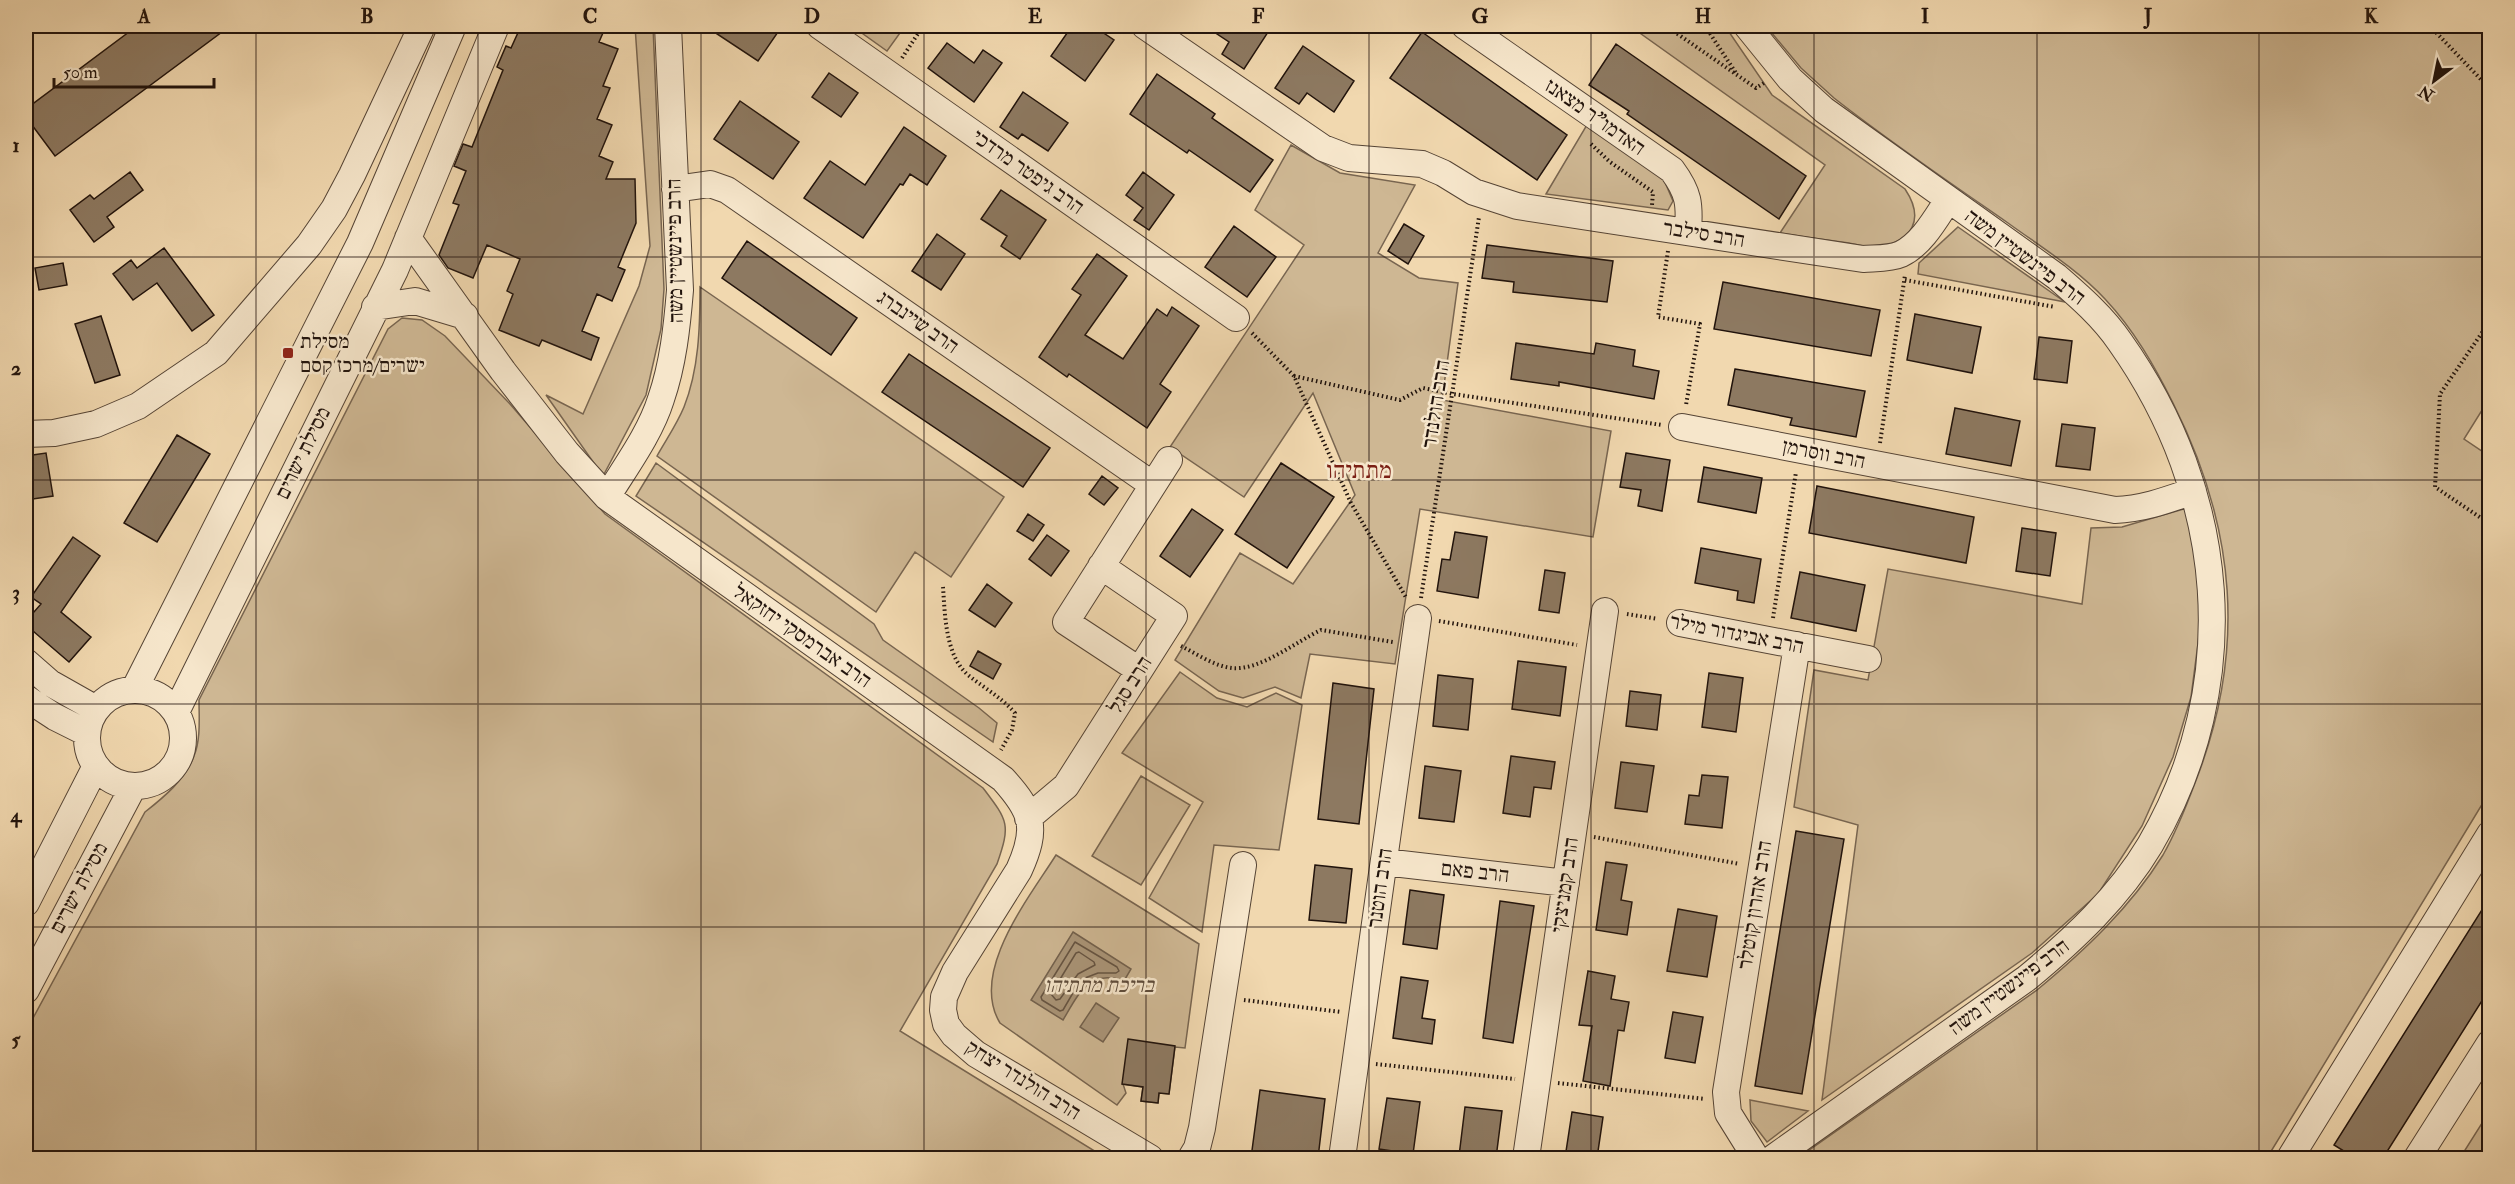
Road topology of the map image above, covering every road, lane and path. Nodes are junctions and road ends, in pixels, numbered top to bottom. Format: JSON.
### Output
{"nodes":[{"id":1,"x":422,"y":26,"type":"edge"},
{"id":2,"x":453,"y":26,"type":"edge"},
{"id":3,"x":496,"y":26,"type":"edge"},
{"id":4,"x":668,"y":26,"type":"edge"},
{"id":5,"x":820,"y":26,"type":"edge"},
{"id":6,"x":923,"y":26,"type":"edge"},
{"id":7,"x":1145,"y":26,"type":"edge"},
{"id":8,"x":1465,"y":26,"type":"edge"},
{"id":9,"x":1666,"y":26,"type":"edge"},
{"id":10,"x":1705,"y":26,"type":"edge"},
{"id":11,"x":1747,"y":26,"type":"edge"},
{"id":12,"x":2430,"y":26,"type":"edge"},
{"id":13,"x":1783,"y":70,"type":"junction"},
{"id":14,"x":890,"y":75,"type":"junction"},
{"id":15,"x":1738,"y":76,"type":"junction"},
{"id":16,"x":2490,"y":89,"type":"edge"},
{"id":17,"x":1598,"y":119,"type":"junction"},
{"id":18,"x":675,"y":189,"type":"junction"},
{"id":19,"x":1482,"y":195,"type":"junction"},
{"id":20,"x":1948,"y":200,"type":"junction"},
{"id":21,"x":1670,"y":229,"type":"junction"},
{"id":22,"x":408,"y":238,"type":"junction"},
{"id":23,"x":1910,"y":248,"type":"junction"},
{"id":24,"x":1905,"y":280,"type":"junction"},
{"id":25,"x":375,"y":308,"type":"junction"},
{"id":26,"x":2092,"y":309,"type":"junction"},
{"id":27,"x":465,"y":316,"type":"junction"},
{"id":28,"x":1236,"y":318,"type":"joint"},
{"id":29,"x":2490,"y":321,"type":"edge"},
{"id":30,"x":1294,"y":376,"type":"junction"},
{"id":31,"x":1453,"y":394,"type":"junction"},
{"id":32,"x":1682,"y":428,"type":"junction"},
{"id":33,"x":26,"y":434,"type":"edge"},
{"id":34,"x":1799,"y":450,"type":"junction"},
{"id":35,"x":1169,"y":460,"type":"dead end"},
{"id":36,"x":1876,"y":464,"type":"junction"},
{"id":37,"x":1153,"y":485,"type":"junction"},
{"id":38,"x":2193,"y":491,"type":"junction"},
{"id":39,"x":607,"y":497,"type":"junction"},
{"id":40,"x":2490,"y":525,"type":"edge"},
{"id":41,"x":1101,"y":566,"type":"junction"},
{"id":42,"x":943,"y":587,"type":"dead end"},
{"id":43,"x":1605,"y":611,"type":"joint"},
{"id":44,"x":1418,"y":618,"type":"junction"},
{"id":45,"x":1680,"y":622,"type":"joint"},
{"id":46,"x":1161,"y":635,"type":"junction"},
{"id":47,"x":1770,"y":640,"type":"junction"},
{"id":48,"x":1797,"y":645,"type":"junction"},
{"id":49,"x":1414,"y":646,"type":"junction"},
{"id":50,"x":1599,"y":649,"type":"junction"},
{"id":51,"x":1868,"y":659,"type":"dead end"},
{"id":52,"x":26,"y":662,"type":"edge"},
{"id":53,"x":1139,"y":670,"type":"junction"},
{"id":54,"x":134,"y":690,"type":"junction"},
{"id":55,"x":26,"y":698,"type":"edge"},
{"id":56,"x":96,"y":709,"type":"junction"},
{"id":57,"x":176,"y":712,"type":"junction"},
{"id":58,"x":87,"y":733,"type":"junction"},
{"id":59,"x":96,"y":766,"type":"junction"},
{"id":60,"x":990,"y":770,"type":"junction"},
{"id":61,"x":133,"y":787,"type":"junction"},
{"id":62,"x":1028,"y":818,"type":"junction"},
{"id":63,"x":1573,"y":833,"type":"junction"},
{"id":64,"x":2490,"y":834,"type":"edge"},
{"id":65,"x":1384,"y":862,"type":"junction"},
{"id":66,"x":1244,"y":865,"type":"dead end"},
{"id":67,"x":1761,"y":868,"type":"junction"},
{"id":68,"x":1566,"y":883,"type":"junction"},
{"id":69,"x":26,"y":903,"type":"edge"},
{"id":70,"x":955,"y":972,"type":"joint"},
{"id":71,"x":26,"y":990,"type":"edge"},
{"id":72,"x":1222,"y":997,"type":"junction"},
{"id":73,"x":1362,"y":1015,"type":"junction"},
{"id":74,"x":2490,"y":1043,"type":"edge"},
{"id":75,"x":1150,"y":1158,"type":"edge"},
{"id":76,"x":1191,"y":1158,"type":"edge"},
{"id":77,"x":1342,"y":1158,"type":"edge"},
{"id":78,"x":1526,"y":1158,"type":"edge"},
{"id":79,"x":1756,"y":1158,"type":"edge"},
{"id":80,"x":1773,"y":1158,"type":"edge"},
{"id":81,"x":2290,"y":1158,"type":"edge"},
{"id":82,"x":2418,"y":1158,"type":"edge"}],
"edges":[{"from":1,"to":33,"type":"street"},
{"from":2,"to":54,"type":"street","name":"מסילת ישרים"},
{"from":3,"to":22,"type":"street","name":"מסילת ישרים"},
{"from":4,"to":18,"type":"street","name":"הרב פיינשטיין משה"},
{"from":5,"to":14,"type":"street","name":"הרב גיפטר מרדכי"},
{"from":6,"to":14,"type":"path"},
{"from":7,"to":19,"type":"street","name":"הרב סילבר"},
{"from":8,"to":17,"type":"street","name":"האדמו\"ר מצאנז"},
{"from":9,"to":15,"type":"path"},
{"from":10,"to":15,"type":"path"},
{"from":11,"to":13,"type":"street","name":"הרב פיינשטיין משה"},
{"from":12,"to":16,"type":"path"},
{"from":13,"to":15,"type":"path"},
{"from":13,"to":20,"type":"street","name":"הרב פיינשטיין משה"},
{"from":14,"to":28,"type":"street","name":"הרב גיפטר מרדכי"},
{"from":17,"to":21,"type":"path"},
{"from":17,"to":21,"type":"street","name":"האדמו\"ר מצאנז"},
{"from":18,"to":37,"type":"street","name":"הרב שיינברג"},
{"from":18,"to":39,"type":"street","name":"הרב פיינשטיין משה"},
{"from":19,"to":21,"type":"street","name":"הרב סילבר"},
{"from":19,"to":31,"type":"path","name":"הרב הולנדר"},
{"from":20,"to":23,"type":"street"},
{"from":20,"to":26,"type":"street","name":"הרב פיינשטיין משה"},
{"from":21,"to":23,"type":"street","name":"הרב סילבר"},
{"from":21,"to":32,"type":"path"},
{"from":22,"to":25,"type":"street","name":"מסילת ישרים"},
{"from":22,"to":27,"type":"street","name":"הרב אברמסקי יחזקאל"},
{"from":23,"to":24,"type":"path"},
{"from":24,"to":26,"type":"path"},
{"from":24,"to":36,"type":"path"},
{"from":25,"to":27,"type":"street"},
{"from":25,"to":57,"type":"street","name":"מסילת ישרים"},
{"from":26,"to":38,"type":"street","name":"הרב פיינשטיין משה"},
{"from":27,"to":39,"type":"street","name":"הרב אברמסקי יחזקאל"},
{"from":28,"to":30,"type":"path"},
{"from":29,"to":40,"type":"path"},
{"from":30,"to":31,"type":"path"},
{"from":30,"to":44,"type":"path"},
{"from":31,"to":32,"type":"path"},
{"from":31,"to":44,"type":"path","name":"הרב הולנדר"},
{"from":32,"to":34,"type":"street","name":"הרב ווסרמן"},
{"from":34,"to":36,"type":"street","name":"הרב ווסרמן"},
{"from":34,"to":47,"type":"path"},
{"from":35,"to":37,"type":"street"},
{"from":36,"to":38,"type":"street","name":"הרב ווסרמן"},
{"from":37,"to":41,"type":"street"},
{"from":38,"to":80,"type":"street","name":"הרב פיינשטיין משה"},
{"from":39,"to":60,"type":"street","name":"הרב אברמסקי יחזקאל"},
{"from":41,"to":46,"type":"street","name":"הרב סגל"},
{"from":41,"to":53,"type":"street"},
{"from":42,"to":60,"type":"path"},
{"from":43,"to":45,"type":"path","name":"הרב אביגדור מילר"},
{"from":43,"to":50,"type":"street","name":"הרב קמניצקי"},
{"from":44,"to":49,"type":"street","name":"הרב הוטנר"},
{"from":44,"to":50,"type":"path"},
{"from":45,"to":47,"type":"street","name":"הרב אביגדור מילר"},
{"from":46,"to":49,"type":"path"},
{"from":46,"to":53,"type":"street","name":"הרב סגל"},
{"from":47,"to":48,"type":"street","name":"הרב אביגדור מילר"},
{"from":48,"to":51,"type":"street","name":"הרב אביגדור מילר"},
{"from":48,"to":67,"type":"street","name":"הרב אהרון קוטלר"},
{"from":49,"to":65,"type":"street","name":"הרב הוטנר"},
{"from":50,"to":63,"type":"street","name":"הרב קמניצקי"},
{"from":52,"to":56,"type":"street"},
{"from":53,"to":62,"type":"street","name":"הרב סגל"},
{"from":54,"to":56,"type":"street"},
{"from":54,"to":57,"type":"street"},
{"from":55,"to":58,"type":"street"},
{"from":56,"to":58,"type":"street"},
{"from":57,"to":61,"type":"street"},
{"from":58,"to":59,"type":"street"},
{"from":59,"to":61,"type":"street"},
{"from":59,"to":69,"type":"street","name":"מסילת ישרים"},
{"from":60,"to":62,"type":"street","name":"הרב אברמסקי יחזקאל"},
{"from":61,"to":71,"type":"street","name":"מסילת ישרים"},
{"from":62,"to":70,"type":"street","name":"הרב אברמסקי יחזקאל"},
{"from":63,"to":67,"type":"path"},
{"from":63,"to":68,"type":"street","name":"הרב קמניצקי"},
{"from":64,"to":81,"type":"street"},
{"from":65,"to":68,"type":"street","name":"הרב פאם"},
{"from":65,"to":73,"type":"street","name":"הרב הוטנר"},
{"from":66,"to":72,"type":"street"},
{"from":67,"to":79,"type":"street","name":"הרב אהרון קוטלר"},
{"from":68,"to":78,"type":"street","name":"הרב קמניצקי"},
{"from":70,"to":75,"type":"street","name":"הרב הולנדר יצחק"},
{"from":72,"to":73,"type":"path"},
{"from":72,"to":76,"type":"street"},
{"from":73,"to":77,"type":"street","name":"הרב הוטנר"},
{"from":74,"to":82,"type":"street"}]}
